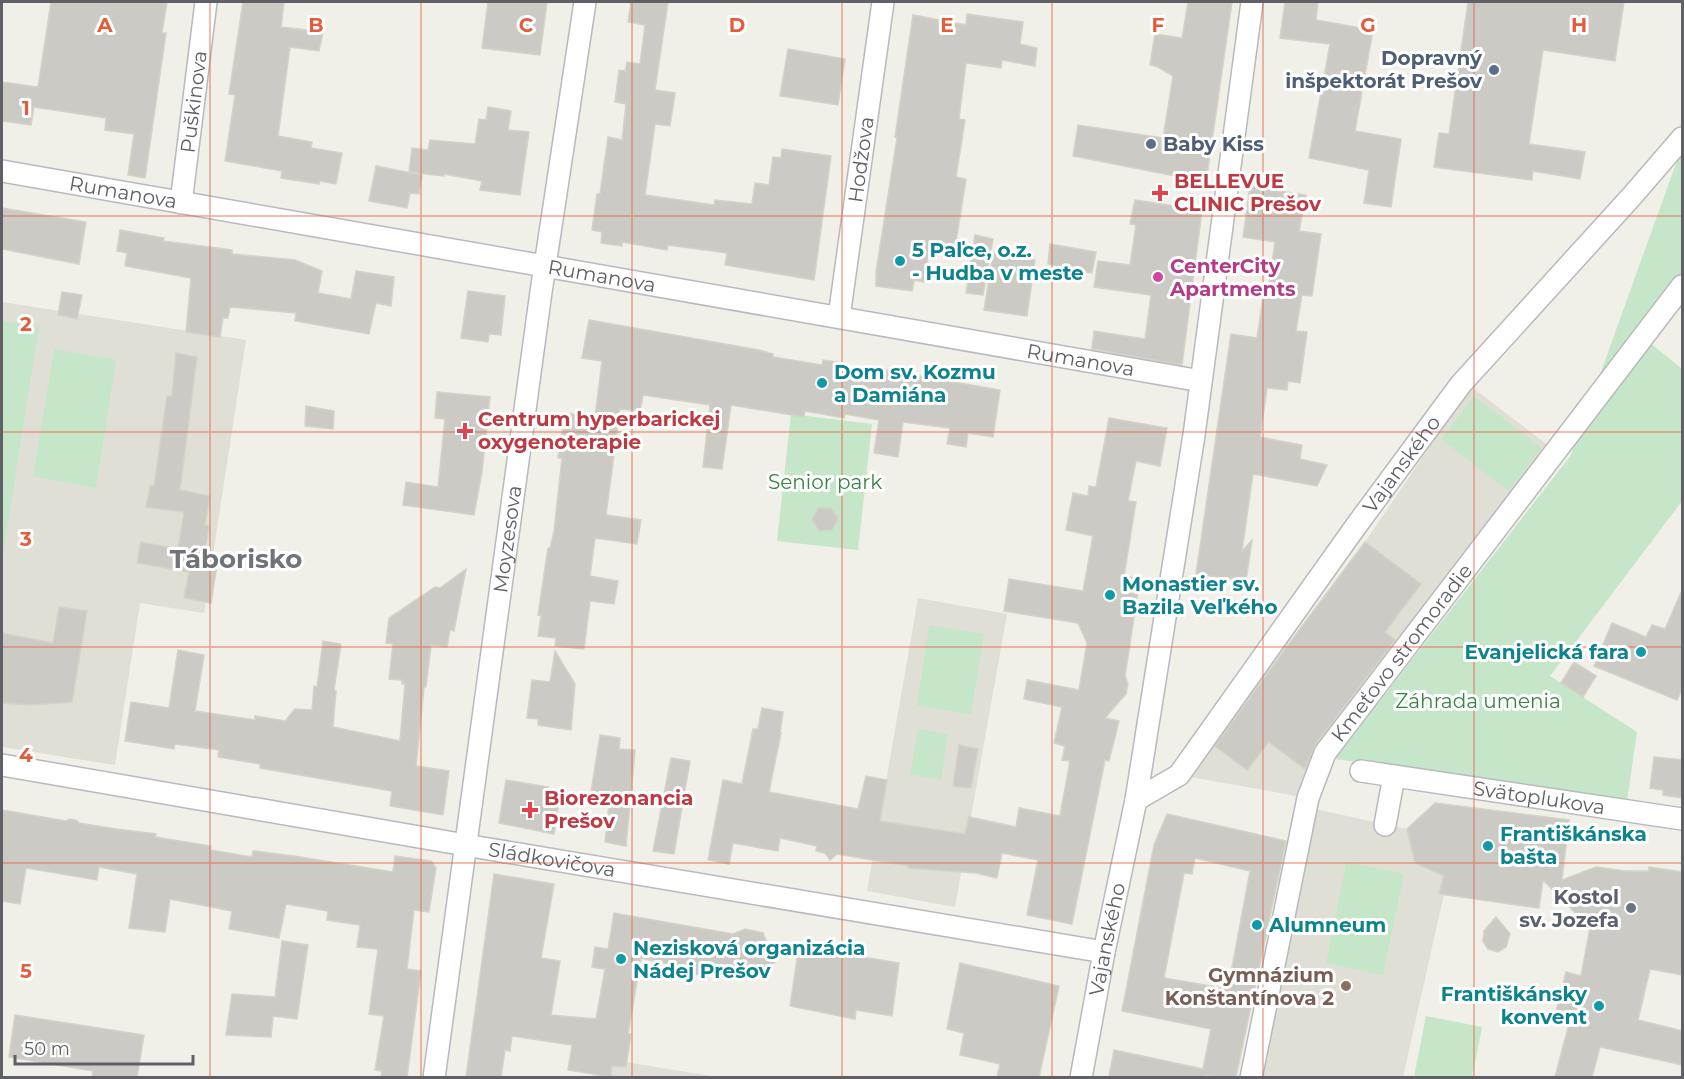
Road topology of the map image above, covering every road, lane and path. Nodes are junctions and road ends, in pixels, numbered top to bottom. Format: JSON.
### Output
{"nodes":[{"id":1,"x":206,"y":2,"type":"edge"},
{"id":2,"x":585,"y":2,"type":"edge"},
{"id":3,"x":883,"y":2,"type":"edge"},
{"id":4,"x":1252,"y":2,"type":"edge"},
{"id":5,"x":1683,"y":138,"type":"edge"},
{"id":6,"x":2,"y":171,"type":"edge"},
{"id":7,"x":181,"y":203,"type":"junction"},
{"id":8,"x":545,"y":266,"type":"junction"},
{"id":9,"x":1683,"y":286,"type":"edge"},
{"id":10,"x":839,"y":318,"type":"junction"},
{"id":11,"x":1201,"y":381,"type":"junction"},
{"id":12,"x":2,"y":765,"type":"edge"},
{"id":13,"x":1361,"y":771,"type":"dead end"},
{"id":14,"x":1394,"y":776,"type":"junction"},
{"id":15,"x":1136,"y":800,"type":"junction"},
{"id":16,"x":1683,"y":819,"type":"edge"},
{"id":17,"x":1385,"y":825,"type":"dead end"},
{"id":18,"x":465,"y":845,"type":"junction"},
{"id":19,"x":1104,"y":952,"type":"junction"},
{"id":20,"x":434,"y":1077,"type":"edge"},
{"id":21,"x":1081,"y":1077,"type":"edge"},
{"id":22,"x":1251,"y":1077,"type":"edge"}],
"edges":[{"from":1,"to":7,"type":"street","name":"Puškinova"},
{"from":2,"to":8,"type":"street","name":"Moyzesova"},
{"from":3,"to":10,"type":"street","name":"Hodžova"},
{"from":4,"to":11,"type":"street","name":"Vajanského"},
{"from":5,"to":15,"type":"street","name":"Vajanského"},
{"from":6,"to":7,"type":"street","name":"Rumanova"},
{"from":7,"to":8,"type":"street","name":"Rumanova"},
{"from":8,"to":10,"type":"street","name":"Rumanova"},
{"from":8,"to":18,"type":"street","name":"Moyzesova"},
{"from":9,"to":22,"type":"street","name":"Kmeťovo stromoradie"},
{"from":10,"to":11,"type":"street","name":"Rumanova"},
{"from":11,"to":15,"type":"street","name":"Vajanského"},
{"from":12,"to":18,"type":"street","name":"Sládkovičova"},
{"from":13,"to":14,"type":"street","name":"Svätoplukova"},
{"from":14,"to":16,"type":"street","name":"Svätoplukova"},
{"from":14,"to":17,"type":"street"},
{"from":15,"to":19,"type":"street","name":"Vajanského"},
{"from":18,"to":19,"type":"street","name":"Sládkovičova"},
{"from":18,"to":20,"type":"street","name":"Moyzesova"},
{"from":19,"to":21,"type":"street","name":"Vajanského"}]}
